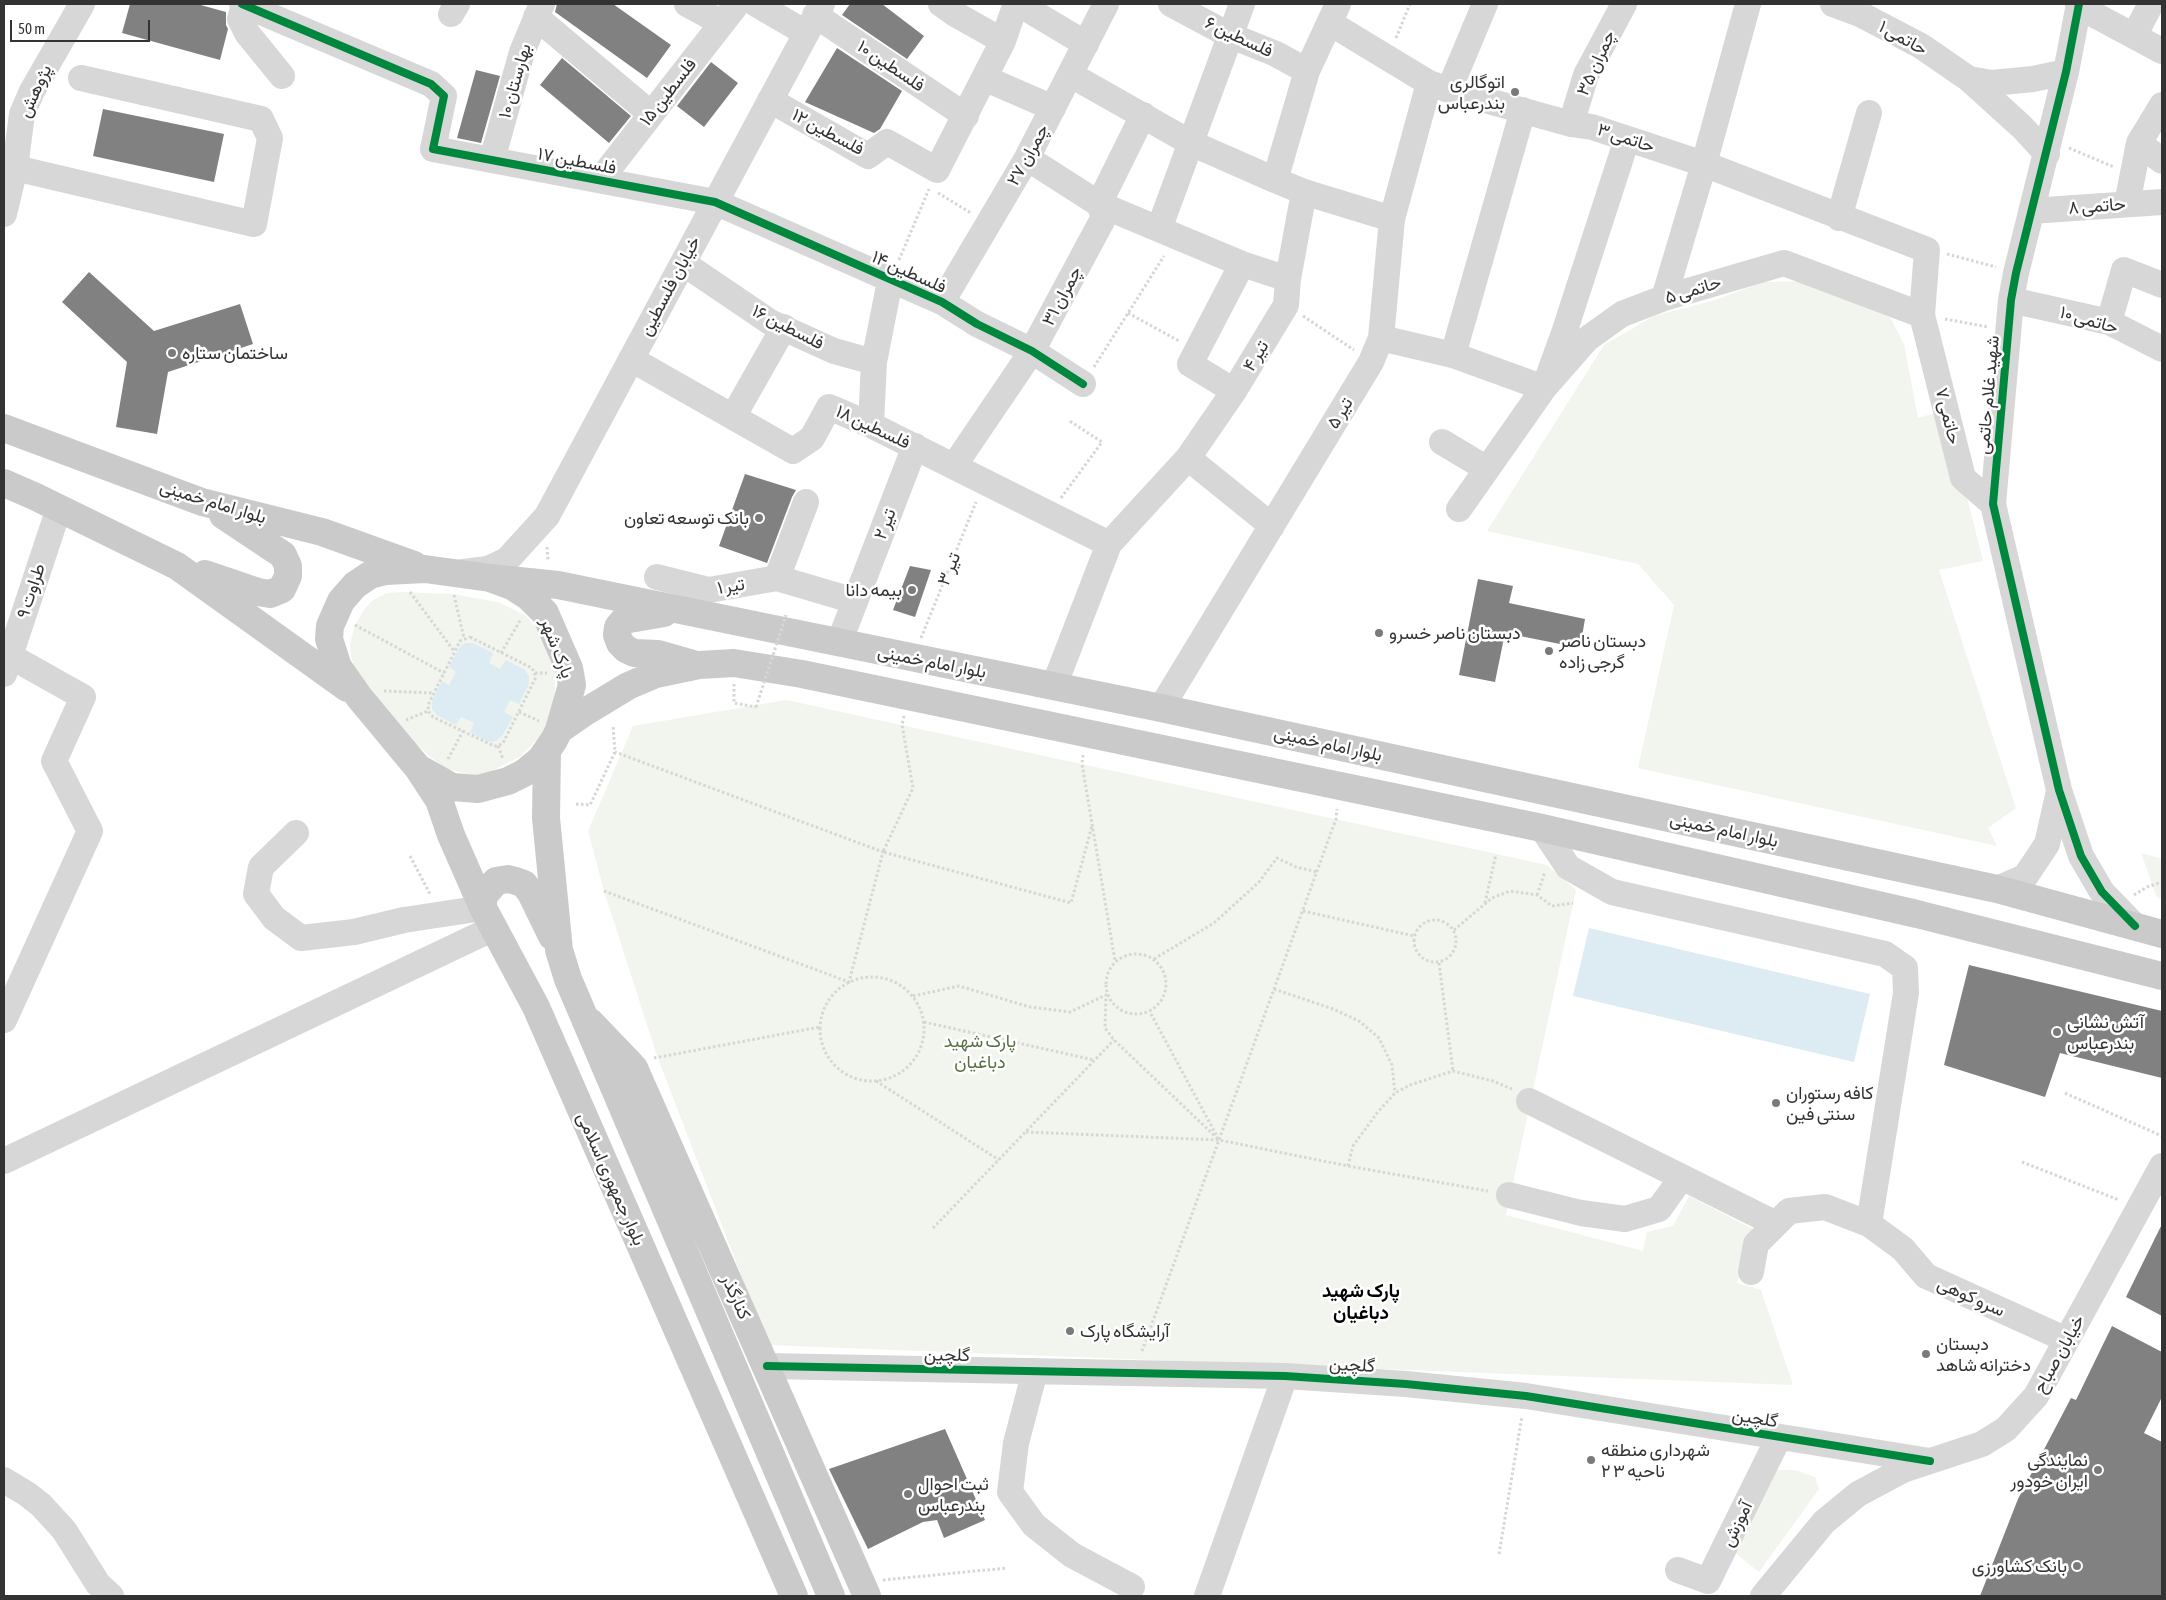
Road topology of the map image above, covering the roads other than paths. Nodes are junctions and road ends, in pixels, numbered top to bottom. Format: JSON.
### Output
{"nodes":[{"id":1,"x":82,"y":4,"type":"edge"},
{"id":2,"x":243,"y":4,"type":"edge"},
{"id":3,"x":687,"y":4,"type":"edge"},
{"id":4,"x":756,"y":4,"type":"edge"},
{"id":5,"x":941,"y":4,"type":"edge"},
{"id":6,"x":1106,"y":4,"type":"edge"},
{"id":7,"x":1171,"y":4,"type":"edge"},
{"id":8,"x":1242,"y":4,"type":"edge"},
{"id":9,"x":1485,"y":4,"type":"edge"},
{"id":10,"x":1624,"y":4,"type":"edge"},
{"id":11,"x":1748,"y":4,"type":"edge"},
{"id":12,"x":1833,"y":4,"type":"edge"},
{"id":13,"x":2151,"y":4,"type":"edge"},
{"id":14,"x":2079,"y":5,"type":"edge"},
{"id":15,"x":539,"y":10,"type":"edge"},
{"id":16,"x":1040,"y":10,"type":"edge"},
{"id":17,"x":1332,"y":10,"type":"edge"},
{"id":18,"x":729,"y":13,"type":"edge"},
{"id":19,"x":814,"y":17,"type":"edge"},
{"id":20,"x":1229,"y":34,"type":"junction"},
{"id":21,"x":2134,"y":36,"type":"junction"},
{"id":22,"x":1003,"y":41,"type":"junction"},
{"id":23,"x":1086,"y":44,"type":"junction"},
{"id":24,"x":2162,"y":51,"type":"edge"},
{"id":25,"x":1307,"y":71,"type":"junction"},
{"id":26,"x":2066,"y":72,"type":"junction"},
{"id":27,"x":1071,"y":74,"type":"junction"},
{"id":28,"x":282,"y":76,"type":"dead end"},
{"id":29,"x":81,"y":78,"type":"dead end"},
{"id":30,"x":984,"y":78,"type":"junction"},
{"id":31,"x":1969,"y":79,"type":"junction"},
{"id":32,"x":1439,"y":86,"type":"junction"},
{"id":33,"x":770,"y":100,"type":"junction"},
{"id":34,"x":2162,"y":105,"type":"edge"},
{"id":35,"x":1053,"y":108,"type":"junction"},
{"id":36,"x":1523,"y":110,"type":"junction"},
{"id":37,"x":1869,"y":113,"type":"dead end"},
{"id":38,"x":651,"y":114,"type":"junction"},
{"id":39,"x":1143,"y":115,"type":"junction"},
{"id":40,"x":966,"y":116,"type":"junction"},
{"id":41,"x":12,"y":123,"type":"edge"},
{"id":42,"x":1571,"y":124,"type":"junction"},
{"id":43,"x":1627,"y":139,"type":"junction"},
{"id":44,"x":1191,"y":143,"type":"junction"},
{"id":45,"x":2139,"y":143,"type":"junction"},
{"id":46,"x":2049,"y":146,"type":"junction"},
{"id":47,"x":1027,"y":158,"type":"junction"},
{"id":48,"x":492,"y":160,"type":"junction"},
{"id":49,"x":2162,"y":161,"type":"edge"},
{"id":50,"x":1704,"y":164,"type":"junction"},
{"id":51,"x":15,"y":168,"type":"junction"},
{"id":52,"x":600,"y":180,"type":"junction"},
{"id":53,"x":1275,"y":180,"type":"junction"},
{"id":54,"x":1304,"y":192,"type":"junction"},
{"id":55,"x":715,"y":202,"type":"junction"},
{"id":56,"x":2162,"y":202,"type":"edge"},
{"id":57,"x":1099,"y":204,"type":"junction"},
{"id":58,"x":2127,"y":204,"type":"junction"},
{"id":59,"x":2031,"y":211,"type":"junction"},
{"id":60,"x":4,"y":214,"type":"edge"},
{"id":61,"x":1839,"y":218,"type":"junction"},
{"id":62,"x":1392,"y":219,"type":"junction"},
{"id":63,"x":1168,"y":232,"type":"junction"},
{"id":64,"x":682,"y":263,"type":"junction"},
{"id":65,"x":1242,"y":264,"type":"junction"},
{"id":66,"x":2160,"y":277,"type":"edge"},
{"id":67,"x":1288,"y":279,"type":"junction"},
{"id":68,"x":890,"y":281,"type":"junction"},
{"id":69,"x":1664,"y":298,"type":"junction"},
{"id":70,"x":2011,"y":300,"type":"junction"},
{"id":71,"x":942,"y":302,"type":"junction"},
{"id":72,"x":1922,"y":315,"type":"junction"},
{"id":73,"x":2109,"y":322,"type":"junction"},
{"id":74,"x":784,"y":327,"type":"junction"},
{"id":75,"x":1381,"y":338,"type":"junction"},
{"id":76,"x":2162,"y":349,"type":"edge"},
{"id":77,"x":1032,"y":351,"type":"junction"},
{"id":78,"x":1453,"y":355,"type":"junction"},
{"id":79,"x":631,"y":359,"type":"junction"},
{"id":80,"x":874,"y":362,"type":"junction"},
{"id":81,"x":1083,"y":384,"type":"road end"},
{"id":82,"x":1544,"y":388,"type":"junction"},
{"id":83,"x":1234,"y":391,"type":"junction"},
{"id":84,"x":733,"y":417,"type":"junction"},
{"id":85,"x":871,"y":425,"type":"junction"},
{"id":86,"x":4,"y":428,"type":"edge"},
{"id":87,"x":1442,"y":442,"type":"dead end"},
{"id":88,"x":915,"y":446,"type":"junction"},
{"id":89,"x":1188,"y":458,"type":"junction"},
{"id":90,"x":954,"y":466,"type":"junction"},
{"id":91,"x":1487,"y":469,"type":"junction"},
{"id":92,"x":4,"y":483,"type":"edge"},
{"id":93,"x":202,"y":502,"type":"junction"},
{"id":94,"x":806,"y":502,"type":"dead end"},
{"id":95,"x":1994,"y":504,"type":"junction"},
{"id":96,"x":59,"y":508,"type":"junction"},
{"id":97,"x":1459,"y":509,"type":"dead end"},
{"id":98,"x":1272,"y":526,"type":"junction"},
{"id":99,"x":1109,"y":544,"type":"junction"},
{"id":100,"x":178,"y":566,"type":"junction"},
{"id":101,"x":498,"y":569,"type":"junction"},
{"id":102,"x":657,"y":577,"type":"dead end"},
{"id":103,"x":777,"y":578,"type":"junction"},
{"id":104,"x":420,"y":581,"type":"junction"},
{"id":105,"x":855,"y":601,"type":"junction"},
{"id":106,"x":675,"y":609,"type":"junction"},
{"id":107,"x":839,"y":643,"type":"junction"},
{"id":108,"x":7,"y":665,"type":"edge"},
{"id":109,"x":699,"y":665,"type":"junction"},
{"id":110,"x":1054,"y":686,"type":"junction"},
{"id":111,"x":368,"y":694,"type":"junction"},
{"id":112,"x":1161,"y":708,"type":"junction"},
{"id":113,"x":551,"y":735,"type":"junction"},
{"id":114,"x":418,"y":768,"type":"junction"},
{"id":115,"x":2059,"y":790,"type":"junction"},
{"id":116,"x":1542,"y":828,"type":"junction"},
{"id":117,"x":296,"y":833,"type":"dead end"},
{"id":118,"x":1997,"y":889,"type":"junction"},
{"id":119,"x":488,"y":918,"type":"junction"},
{"id":120,"x":2135,"y":926,"type":"junction"},
{"id":121,"x":2162,"y":934,"type":"edge"},
{"id":122,"x":559,"y":950,"type":"junction"},
{"id":123,"x":2162,"y":976,"type":"edge"},
{"id":124,"x":581,"y":1014,"type":"junction"},
{"id":125,"x":4,"y":1020,"type":"edge"},
{"id":126,"x":1529,"y":1101,"type":"road end"},
{"id":127,"x":4,"y":1161,"type":"edge"},
{"id":128,"x":2162,"y":1166,"type":"edge"},
{"id":129,"x":1682,"y":1177,"type":"junction"},
{"id":130,"x":1509,"y":1195,"type":"road end"},
{"id":131,"x":1776,"y":1224,"type":"junction"},
{"id":132,"x":1869,"y":1224,"type":"junction"},
{"id":133,"x":1751,"y":1272,"type":"dead end"},
{"id":134,"x":2067,"y":1340,"type":"junction"},
{"id":135,"x":767,"y":1366,"type":"junction"},
{"id":136,"x":1035,"y":1371,"type":"junction"},
{"id":137,"x":1285,"y":1376,"type":"junction"},
{"id":138,"x":1780,"y":1437,"type":"junction"},
{"id":139,"x":1930,"y":1461,"type":"junction"},
{"id":140,"x":4,"y":1480,"type":"edge"},
{"id":141,"x":1678,"y":1570,"type":"dead end"},
{"id":142,"x":1132,"y":1587,"type":"dead end"},
{"id":143,"x":864,"y":1589,"type":"edge"},
{"id":144,"x":111,"y":1596,"type":"edge"},
{"id":145,"x":794,"y":1596,"type":"edge"},
{"id":146,"x":831,"y":1596,"type":"edge"},
{"id":147,"x":1207,"y":1596,"type":"edge"},
{"id":148,"x":1763,"y":1596,"type":"edge"}],
"edges":[{"from":1,"to":41,"type":"street","name":"پژوهش"},
{"from":2,"to":28,"type":"street"},
{"from":2,"to":48,"type":"street","name":"فلسطین ۱۷"},
{"from":3,"to":18,"type":"street"},
{"from":4,"to":19,"type":"street"},
{"from":5,"to":22,"type":"street"},
{"from":6,"to":23,"type":"street","name":"چمران ۲۷"},
{"from":7,"to":20,"type":"street","name":"فلسطین ۶"},
{"from":8,"to":20,"type":"street"},
{"from":9,"to":32,"type":"street","name":"تیر ۵"},
{"from":10,"to":42,"type":"street","name":"چمران ۳۵"},
{"from":11,"to":50,"type":"street"},
{"from":12,"to":31,"type":"street","name":"حاتمی ۱"},
{"from":13,"to":21,"type":"street"},
{"from":14,"to":21,"type":"street"},
{"from":14,"to":26,"type":"street","name":"شهید غلام حاتمی"},
{"from":15,"to":38,"type":"street"},
{"from":15,"to":48,"type":"street","name":"بهارستان ۱۰"},
{"from":16,"to":22,"type":"street"},
{"from":16,"to":23,"type":"street"},
{"from":17,"to":25,"type":"street"},
{"from":17,"to":32,"type":"street","name":"حاتمی ۳"},
{"from":18,"to":38,"type":"street","name":"فلسطین ۱۵"},
{"from":19,"to":33,"type":"street","name":"خیابان فلسطین"},
{"from":19,"to":40,"type":"street","name":"فلسطین ۱۰"},
{"from":20,"to":25,"type":"street","name":"فلسطین ۶"},
{"from":20,"to":44,"type":"street"},
{"from":21,"to":24,"type":"street"},
{"from":22,"to":30,"type":"street"},
{"from":23,"to":27,"type":"street","name":"چمران ۲۷"},
{"from":25,"to":53,"type":"street"},
{"from":26,"to":31,"type":"street","name":"حاتمی ۱"},
{"from":26,"to":46,"type":"street","name":"شهید غلام حاتمی"},
{"from":27,"to":35,"type":"street","name":"چمران ۲۷"},
{"from":27,"to":39,"type":"street"},
{"from":29,"to":51,"type":"street"},
{"from":30,"to":35,"type":"street"},
{"from":30,"to":40,"type":"street"},
{"from":31,"to":46,"type":"street","name":"حاتمی ۱"},
{"from":32,"to":36,"type":"street","name":"حاتمی ۳"},
{"from":32,"to":62,"type":"street","name":"تیر ۵"},
{"from":33,"to":40,"type":"street","name":"فلسطین ۱۲"},
{"from":33,"to":55,"type":"street","name":"خیابان فلسطین"},
{"from":34,"to":45,"type":"street"},
{"from":35,"to":47,"type":"street","name":"چمران ۲۷"},
{"from":36,"to":42,"type":"street","name":"حاتمی ۳"},
{"from":36,"to":78,"type":"street"},
{"from":37,"to":61,"type":"street"},
{"from":38,"to":52,"type":"street","name":"فلسطین ۱۵"},
{"from":39,"to":44,"type":"street"},
{"from":39,"to":57,"type":"street","name":"چمران ۳۱"},
{"from":41,"to":51,"type":"street","name":"پژوهش"},
{"from":42,"to":43,"type":"street","name":"حاتمی ۳"},
{"from":43,"to":50,"type":"street","name":"حاتمی ۳"},
{"from":43,"to":82,"type":"street"},
{"from":44,"to":53,"type":"street"},
{"from":44,"to":63,"type":"street"},
{"from":45,"to":49,"type":"street"},
{"from":45,"to":58,"type":"street"},
{"from":46,"to":59,"type":"street","name":"شهید غلام حاتمی"},
{"from":47,"to":57,"type":"street"},
{"from":47,"to":71,"type":"street","name":"چمران ۲۷"},
{"from":48,"to":52,"type":"street","name":"فلسطین ۱۷"},
{"from":50,"to":61,"type":"street","name":"حاتمی ۳"},
{"from":50,"to":69,"type":"street"},
{"from":51,"to":60,"type":"street","name":"پژوهش"},
{"from":52,"to":55,"type":"street","name":"فلسطین ۱۷"},
{"from":53,"to":54,"type":"street"},
{"from":54,"to":62,"type":"street"},
{"from":54,"to":67,"type":"street","name":"تیر ۴"},
{"from":55,"to":64,"type":"street","name":"خیابان فلسطین"},
{"from":55,"to":68,"type":"street","name":"فلسطین ۱۴"},
{"from":56,"to":58,"type":"street","name":"حاتمی ۸"},
{"from":57,"to":63,"type":"street"},
{"from":57,"to":77,"type":"street","name":"چمران ۳۱"},
{"from":58,"to":59,"type":"street","name":"حاتمی ۸"},
{"from":59,"to":70,"type":"street","name":"شهید غلام حاتمی"},
{"from":61,"to":72,"type":"street","name":"حاتمی ۳"},
{"from":62,"to":75,"type":"street","name":"تیر ۵"},
{"from":63,"to":65,"type":"street"},
{"from":64,"to":74,"type":"street","name":"فلسطین ۱۶"},
{"from":64,"to":79,"type":"street","name":"خیابان فلسطین"},
{"from":65,"to":67,"type":"street"},
{"from":65,"to":83,"type":"street"},
{"from":66,"to":73,"type":"street"},
{"from":67,"to":83,"type":"street","name":"تیر ۴"},
{"from":68,"to":71,"type":"street","name":"فلسطین ۱۴"},
{"from":68,"to":80,"type":"street"},
{"from":69,"to":72,"type":"street","name":"حاتمی ۵"},
{"from":69,"to":82,"type":"street","name":"حاتمی ۵"},
{"from":70,"to":73,"type":"street","name":"حاتمی ۱۰"},
{"from":70,"to":95,"type":"street","name":"شهید غلام حاتمی"},
{"from":71,"to":77,"type":"street","name":"فلسطین ۱۴"},
{"from":72,"to":95,"type":"street","name":"حاتمی ۷"},
{"from":73,"to":76,"type":"street","name":"حاتمی ۱۰"},
{"from":74,"to":80,"type":"street","name":"فلسطین ۱۶"},
{"from":74,"to":84,"type":"street"},
{"from":75,"to":78,"type":"street"},
{"from":75,"to":98,"type":"street","name":"تیر ۵"},
{"from":77,"to":81,"type":"street","name":"فلسطین ۱۴"},
{"from":77,"to":90,"type":"street","name":"چمران ۳۱"},
{"from":78,"to":82,"type":"street"},
{"from":79,"to":84,"type":"street","name":"فلسطین ۱۸"},
{"from":79,"to":101,"type":"street","name":"خیابان فلسطین"},
{"from":80,"to":85,"type":"street"},
{"from":82,"to":91,"type":"street","name":"حاتمی ۵"},
{"from":83,"to":89,"type":"street","name":"تیر ۴"},
{"from":84,"to":85,"type":"street","name":"فلسطین ۱۸"},
{"from":85,"to":88,"type":"street","name":"فلسطین ۱۸"},
{"from":86,"to":93,"type":"main road","name":"بلوار امام خمینی"},
{"from":87,"to":91,"type":"street"},
{"from":88,"to":90,"type":"street","name":"فلسطین ۱۸"},
{"from":88,"to":105,"type":"street","name":"تیر ۲"},
{"from":89,"to":98,"type":"street"},
{"from":89,"to":99,"type":"street","name":"تیر ۴"},
{"from":90,"to":99,"type":"street","name":"فلسطین ۱۸"},
{"from":91,"to":97,"type":"street","name":"حاتمی ۵"},
{"from":92,"to":96,"type":"main road"},
{"from":93,"to":100,"type":"main road"},
{"from":93,"to":104,"type":"main road","name":"بلوار امام خمینی"},
{"from":94,"to":103,"type":"street"},
{"from":95,"to":115,"type":"street","name":"شهید غلام حاتمی"},
{"from":96,"to":100,"type":"main road"},
{"from":96,"to":108,"type":"street","name":"طراوت ۹"},
{"from":98,"to":112,"type":"street","name":"تیر ۵"},
{"from":99,"to":110,"type":"street","name":"تیر ۴"},
{"from":100,"to":111,"type":"main road"},
{"from":101,"to":104,"type":"main road","name":"پارک شهر"},
{"from":101,"to":106,"type":"main road","name":"بلوار امام خمینی"},
{"from":101,"to":113,"type":"main road","name":"پارک شهر"},
{"from":102,"to":103,"type":"street","name":"تیر ۱"},
{"from":103,"to":105,"type":"street","name":"تیر ۱"},
{"from":104,"to":111,"type":"main road","name":"پارک شهر"},
{"from":105,"to":107,"type":"street","name":"تیر ۲"},
{"from":106,"to":107,"type":"main road","name":"بلوار امام خمینی"},
{"from":106,"to":109,"type":"main road"},
{"from":107,"to":110,"type":"main road","name":"بلوار امام خمینی"},
{"from":108,"to":125,"type":"street"},
{"from":109,"to":113,"type":"main road"},
{"from":109,"to":116,"type":"main road"},
{"from":110,"to":112,"type":"main road","name":"بلوار امام خمینی"},
{"from":111,"to":114,"type":"main road","name":"پارک شهر"},
{"from":112,"to":118,"type":"main road","name":"بلوار امام خمینی"},
{"from":113,"to":114,"type":"main road","name":"پارک شهر"},
{"from":113,"to":122,"type":"main road","name":"بلوار جمهوری اسلامی"},
{"from":114,"to":119,"type":"main road","name":"بلوار جمهوری اسلامی"},
{"from":115,"to":118,"type":"street","name":"شهید غلام حاتمی"},
{"from":115,"to":120,"type":"street"},
{"from":116,"to":123,"type":"main road"},
{"from":116,"to":132,"type":"street"},
{"from":117,"to":119,"type":"street"},
{"from":118,"to":120,"type":"main road","name":"بلوار امام خمینی"},
{"from":119,"to":122,"type":"main road"},
{"from":119,"to":127,"type":"street"},
{"from":119,"to":145,"type":"main road","name":"بلوار جمهوری اسلامی"},
{"from":120,"to":121,"type":"main road","name":"بلوار امام خمینی"},
{"from":122,"to":124,"type":"main road","name":"بلوار جمهوری اسلامی"},
{"from":124,"to":135,"type":"main road","name":"کنارگذر"},
{"from":124,"to":146,"type":"main road","name":"بلوار جمهوری اسلامی"},
{"from":126,"to":129,"type":"street"},
{"from":128,"to":134,"type":"street","name":"خیابان صباح"},
{"from":129,"to":130,"type":"street"},
{"from":129,"to":131,"type":"street"},
{"from":131,"to":132,"type":"street","name":"سرو کوهی"},
{"from":131,"to":133,"type":"street","name":"سرو کوهی"},
{"from":132,"to":134,"type":"street","name":"سرو کوهی"},
{"from":134,"to":139,"type":"street","name":"خیابان صباح"},
{"from":135,"to":136,"type":"street","name":"گلچین"},
{"from":135,"to":143,"type":"main road","name":"کنارگذر"},
{"from":136,"to":137,"type":"street","name":"گلچین"},
{"from":136,"to":142,"type":"street"},
{"from":137,"to":138,"type":"street","name":"گلچین"},
{"from":137,"to":147,"type":"street"},
{"from":138,"to":139,"type":"street","name":"گلچین"},
{"from":138,"to":141,"type":"street","name":"آموزش"},
{"from":139,"to":148,"type":"street","name":"خیابان صباح"},
{"from":140,"to":144,"type":"street"}]}
